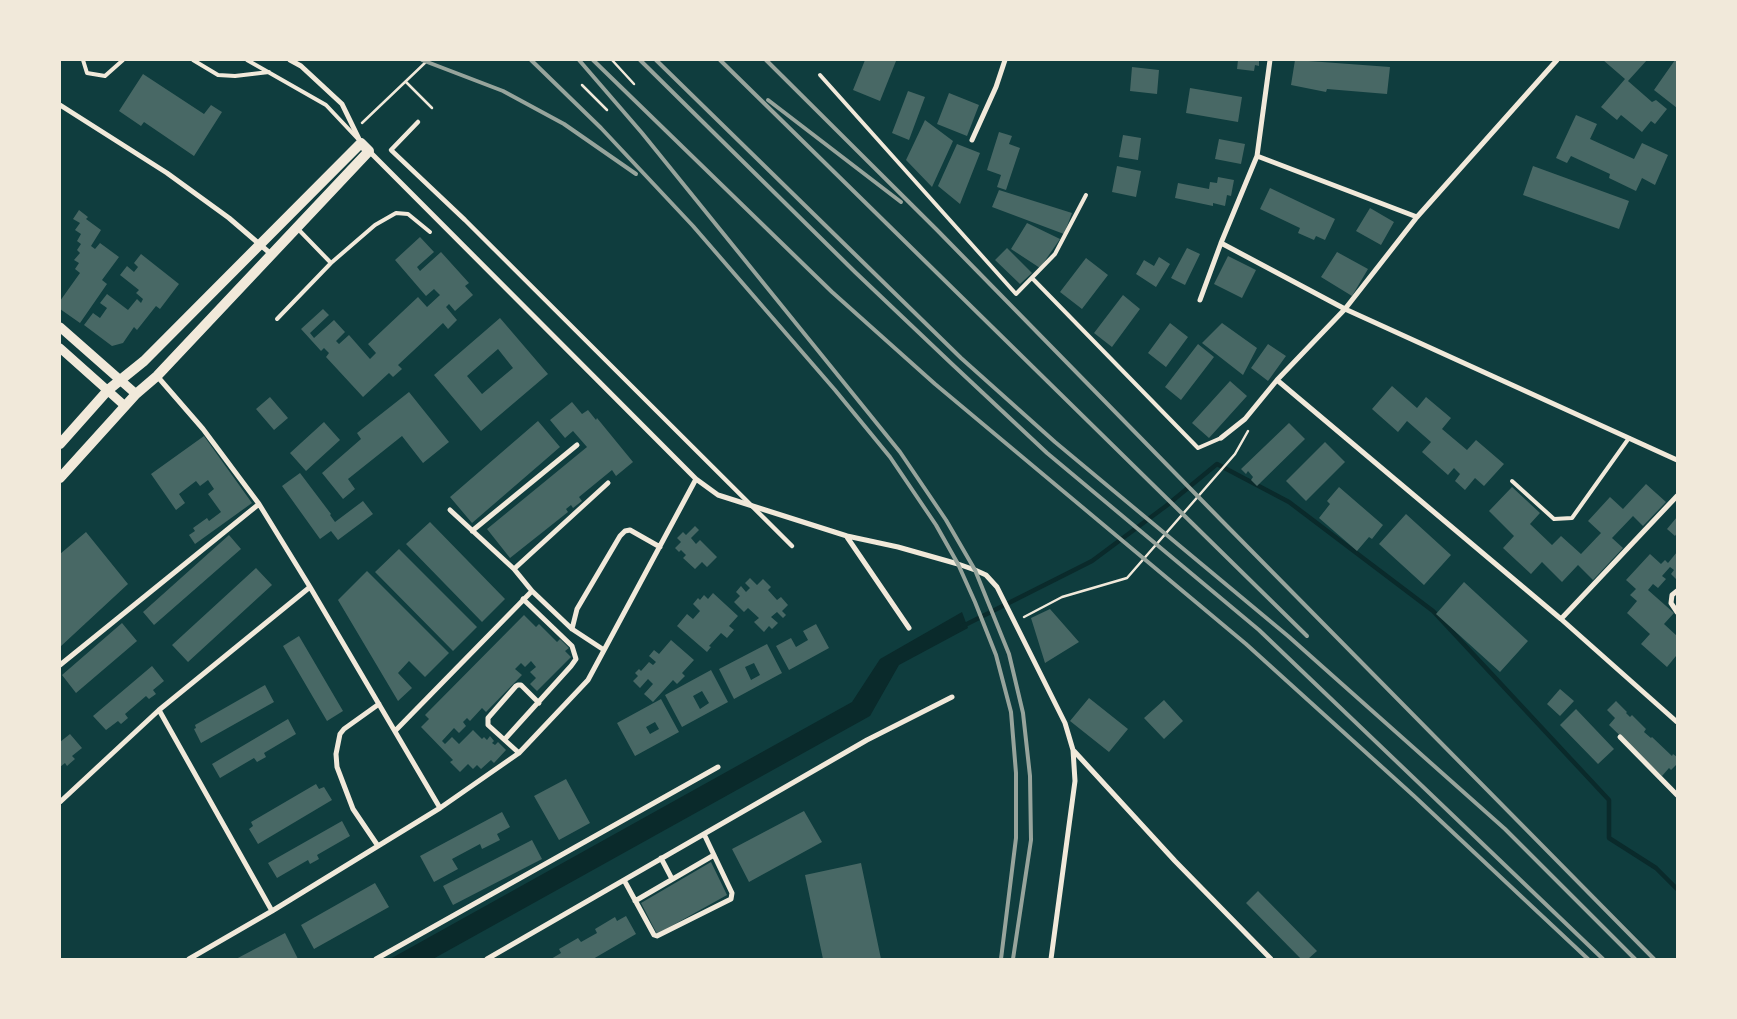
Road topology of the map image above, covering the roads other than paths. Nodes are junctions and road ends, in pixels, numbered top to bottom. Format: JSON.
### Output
{"nodes":[{"id":1,"x":83,"y":60,"type":"edge"},
{"id":2,"x":122,"y":60,"type":"edge"},
{"id":3,"x":193,"y":60,"type":"edge"},
{"id":4,"x":247,"y":60,"type":"edge"},
{"id":5,"x":290,"y":60,"type":"edge"},
{"id":6,"x":1005,"y":60,"type":"edge"},
{"id":7,"x":1270,"y":60,"type":"edge"},
{"id":8,"x":1557,"y":60,"type":"edge"},
{"id":9,"x":269,"y":72,"type":"junction"},
{"id":10,"x":820,"y":74,"type":"dead end"},
{"id":11,"x":60,"y":105,"type":"edge"},
{"id":12,"x":418,"y":122,"type":"dead end"},
{"id":13,"x":972,"y":140,"type":"dead end"},
{"id":14,"x":361,"y":143,"type":"junction"},
{"id":15,"x":369,"y":151,"type":"junction"},
{"id":16,"x":1257,"y":156,"type":"junction"},
{"id":17,"x":1086,"y":195,"type":"dead end"},
{"id":18,"x":1417,"y":217,"type":"junction"},
{"id":19,"x":296,"y":227,"type":"junction"},
{"id":20,"x":430,"y":232,"type":"dead end"},
{"id":21,"x":1221,"y":242,"type":"junction"},
{"id":22,"x":260,"y":244,"type":"junction"},
{"id":23,"x":271,"y":254,"type":"junction"},
{"id":24,"x":331,"y":263,"type":"junction"},
{"id":25,"x":1032,"y":278,"type":"junction"},
{"id":26,"x":1200,"y":300,"type":"dead end"},
{"id":27,"x":1345,"y":309,"type":"junction"},
{"id":28,"x":277,"y":318,"type":"dead end"},
{"id":29,"x":60,"y":328,"type":"edge"},
{"id":30,"x":60,"y":348,"type":"edge"},
{"id":31,"x":156,"y":376,"type":"junction"},
{"id":32,"x":120,"y":380,"type":"junction"},
{"id":33,"x":1277,"y":380,"type":"junction"},
{"id":34,"x":108,"y":390,"type":"junction"},
{"id":35,"x":136,"y":394,"type":"junction"},
{"id":36,"x":125,"y":406,"type":"junction"},
{"id":37,"x":1221,"y":438,"type":"joint"},
{"id":38,"x":1629,"y":438,"type":"junction"},
{"id":39,"x":60,"y":444,"type":"edge"},
{"id":40,"x":577,"y":445,"type":"dead end"},
{"id":41,"x":1677,"y":460,"type":"edge"},
{"id":42,"x":62,"y":473,"type":"edge"},
{"id":43,"x":696,"y":480,"type":"junction"},
{"id":44,"x":1512,"y":481,"type":"dead end"},
{"id":45,"x":608,"y":483,"type":"dead end"},
{"id":46,"x":1677,"y":496,"type":"edge"},
{"id":47,"x":259,"y":504,"type":"junction"},
{"id":48,"x":450,"y":510,"type":"dead end"},
{"id":49,"x":472,"y":531,"type":"junction"},
{"id":50,"x":847,"y":536,"type":"junction"},
{"id":51,"x":792,"y":546,"type":"dead end"},
{"id":52,"x":660,"y":547,"type":"junction"},
{"id":53,"x":514,"y":569,"type":"junction"},
{"id":54,"x":310,"y":587,"type":"junction"},
{"id":55,"x":532,"y":591,"type":"junction"},
{"id":56,"x":1677,"y":591,"type":"edge"},
{"id":57,"x":523,"y":599,"type":"junction"},
{"id":58,"x":1677,"y":612,"type":"edge"},
{"id":59,"x":1560,"y":619,"type":"junction"},
{"id":60,"x":909,"y":628,"type":"dead end"},
{"id":61,"x":572,"y":629,"type":"junction"},
{"id":62,"x":604,"y":650,"type":"junction"},
{"id":63,"x":60,"y":665,"type":"edge"},
{"id":64,"x":952,"y":698,"type":"dead end"},
{"id":65,"x":539,"y":703,"type":"junction"},
{"id":66,"x":379,"y":704,"type":"junction"},
{"id":67,"x":159,"y":710,"type":"junction"},
{"id":68,"x":1677,"y":721,"type":"edge"},
{"id":69,"x":395,"y":730,"type":"junction"},
{"id":70,"x":1620,"y":737,"type":"dead end"},
{"id":71,"x":505,"y":739,"type":"junction"},
{"id":72,"x":1073,"y":750,"type":"junction"},
{"id":73,"x":519,"y":753,"type":"junction"},
{"id":74,"x":718,"y":766,"type":"dead end"},
{"id":75,"x":1677,"y":795,"type":"edge"},
{"id":76,"x":60,"y":802,"type":"edge"},
{"id":77,"x":440,"y":808,"type":"junction"},
{"id":78,"x":704,"y":834,"type":"junction"},
{"id":79,"x":378,"y":846,"type":"junction"},
{"id":80,"x":714,"y":855,"type":"junction"},
{"id":81,"x":661,"y":858,"type":"junction"},
{"id":82,"x":672,"y":879,"type":"junction"},
{"id":83,"x":624,"y":880,"type":"junction"},
{"id":84,"x":635,"y":901,"type":"junction"},
{"id":85,"x":272,"y":911,"type":"junction"},
{"id":86,"x":189,"y":959,"type":"edge"},
{"id":87,"x":376,"y":959,"type":"edge"},
{"id":88,"x":487,"y":959,"type":"edge"},
{"id":89,"x":1051,"y":959,"type":"edge"},
{"id":90,"x":1271,"y":959,"type":"edge"}],
"edges":[{"from":1,"to":2,"type":"lane"},
{"from":3,"to":9,"type":"lane"},
{"from":4,"to":9,"type":"lane"},
{"from":5,"to":14,"type":"street"},
{"from":6,"to":13,"type":"street"},
{"from":7,"to":16,"type":"street"},
{"from":8,"to":18,"type":"street"},
{"from":9,"to":14,"type":"lane"},
{"from":10,"to":25,"type":"lane"},
{"from":11,"to":22,"type":"street"},
{"from":12,"to":51,"type":"street"},
{"from":14,"to":15,"type":"main road"},
{"from":14,"to":22,"type":"main road"},
{"from":15,"to":19,"type":"main road"},
{"from":15,"to":43,"type":"street"},
{"from":16,"to":18,"type":"street"},
{"from":16,"to":21,"type":"street"},
{"from":17,"to":25,"type":"lane"},
{"from":18,"to":27,"type":"street"},
{"from":19,"to":23,"type":"main road"},
{"from":19,"to":24,"type":"lane"},
{"from":20,"to":24,"type":"lane"},
{"from":21,"to":26,"type":"street"},
{"from":21,"to":27,"type":"street"},
{"from":22,"to":23,"type":"street"},
{"from":22,"to":32,"type":"main road"},
{"from":23,"to":31,"type":"main road"},
{"from":24,"to":28,"type":"lane"},
{"from":25,"to":37,"type":"lane"},
{"from":27,"to":33,"type":"street"},
{"from":27,"to":38,"type":"street"},
{"from":29,"to":32,"type":"street"},
{"from":30,"to":34,"type":"street"},
{"from":31,"to":35,"type":"main road"},
{"from":31,"to":47,"type":"street"},
{"from":32,"to":34,"type":"main road"},
{"from":32,"to":35,"type":"street"},
{"from":33,"to":37,"type":"street"},
{"from":33,"to":59,"type":"street"},
{"from":34,"to":36,"type":"street"},
{"from":34,"to":39,"type":"main road"},
{"from":35,"to":36,"type":"main road"},
{"from":36,"to":42,"type":"main road"},
{"from":38,"to":41,"type":"street"},
{"from":38,"to":44,"type":"lane"},
{"from":40,"to":49,"type":"street"},
{"from":43,"to":50,"type":"street"},
{"from":43,"to":52,"type":"street"},
{"from":45,"to":53,"type":"street"},
{"from":46,"to":59,"type":"street"},
{"from":47,"to":54,"type":"street"},
{"from":47,"to":63,"type":"street"},
{"from":48,"to":49,"type":"street"},
{"from":49,"to":53,"type":"street"},
{"from":50,"to":60,"type":"street"},
{"from":50,"to":72,"type":"street"},
{"from":52,"to":61,"type":"street"},
{"from":52,"to":62,"type":"street"},
{"from":53,"to":55,"type":"street"},
{"from":54,"to":66,"type":"street"},
{"from":54,"to":67,"type":"street"},
{"from":55,"to":57,"type":"street"},
{"from":55,"to":61,"type":"street"},
{"from":56,"to":58,"type":"street"},
{"from":57,"to":65,"type":"street"},
{"from":57,"to":69,"type":"street"},
{"from":59,"to":68,"type":"street"},
{"from":61,"to":62,"type":"street"},
{"from":62,"to":73,"type":"street"},
{"from":64,"to":78,"type":"street"},
{"from":65,"to":71,"type":"street"},
{"from":65,"to":71,"type":"street"},
{"from":66,"to":69,"type":"street"},
{"from":66,"to":79,"type":"street"},
{"from":67,"to":76,"type":"street"},
{"from":67,"to":85,"type":"street"},
{"from":69,"to":77,"type":"street"},
{"from":70,"to":75,"type":"street"},
{"from":71,"to":73,"type":"street"},
{"from":72,"to":89,"type":"street"},
{"from":72,"to":90,"type":"street"},
{"from":73,"to":77,"type":"street"},
{"from":74,"to":87,"type":"street"},
{"from":77,"to":79,"type":"street"},
{"from":78,"to":80,"type":"street"},
{"from":78,"to":81,"type":"street"},
{"from":79,"to":85,"type":"street"},
{"from":80,"to":82,"type":"street"},
{"from":80,"to":84,"type":"street"},
{"from":81,"to":82,"type":"street"},
{"from":81,"to":83,"type":"street"},
{"from":82,"to":84,"type":"street"},
{"from":83,"to":84,"type":"street"},
{"from":83,"to":88,"type":"street"},
{"from":85,"to":86,"type":"street"}]}
